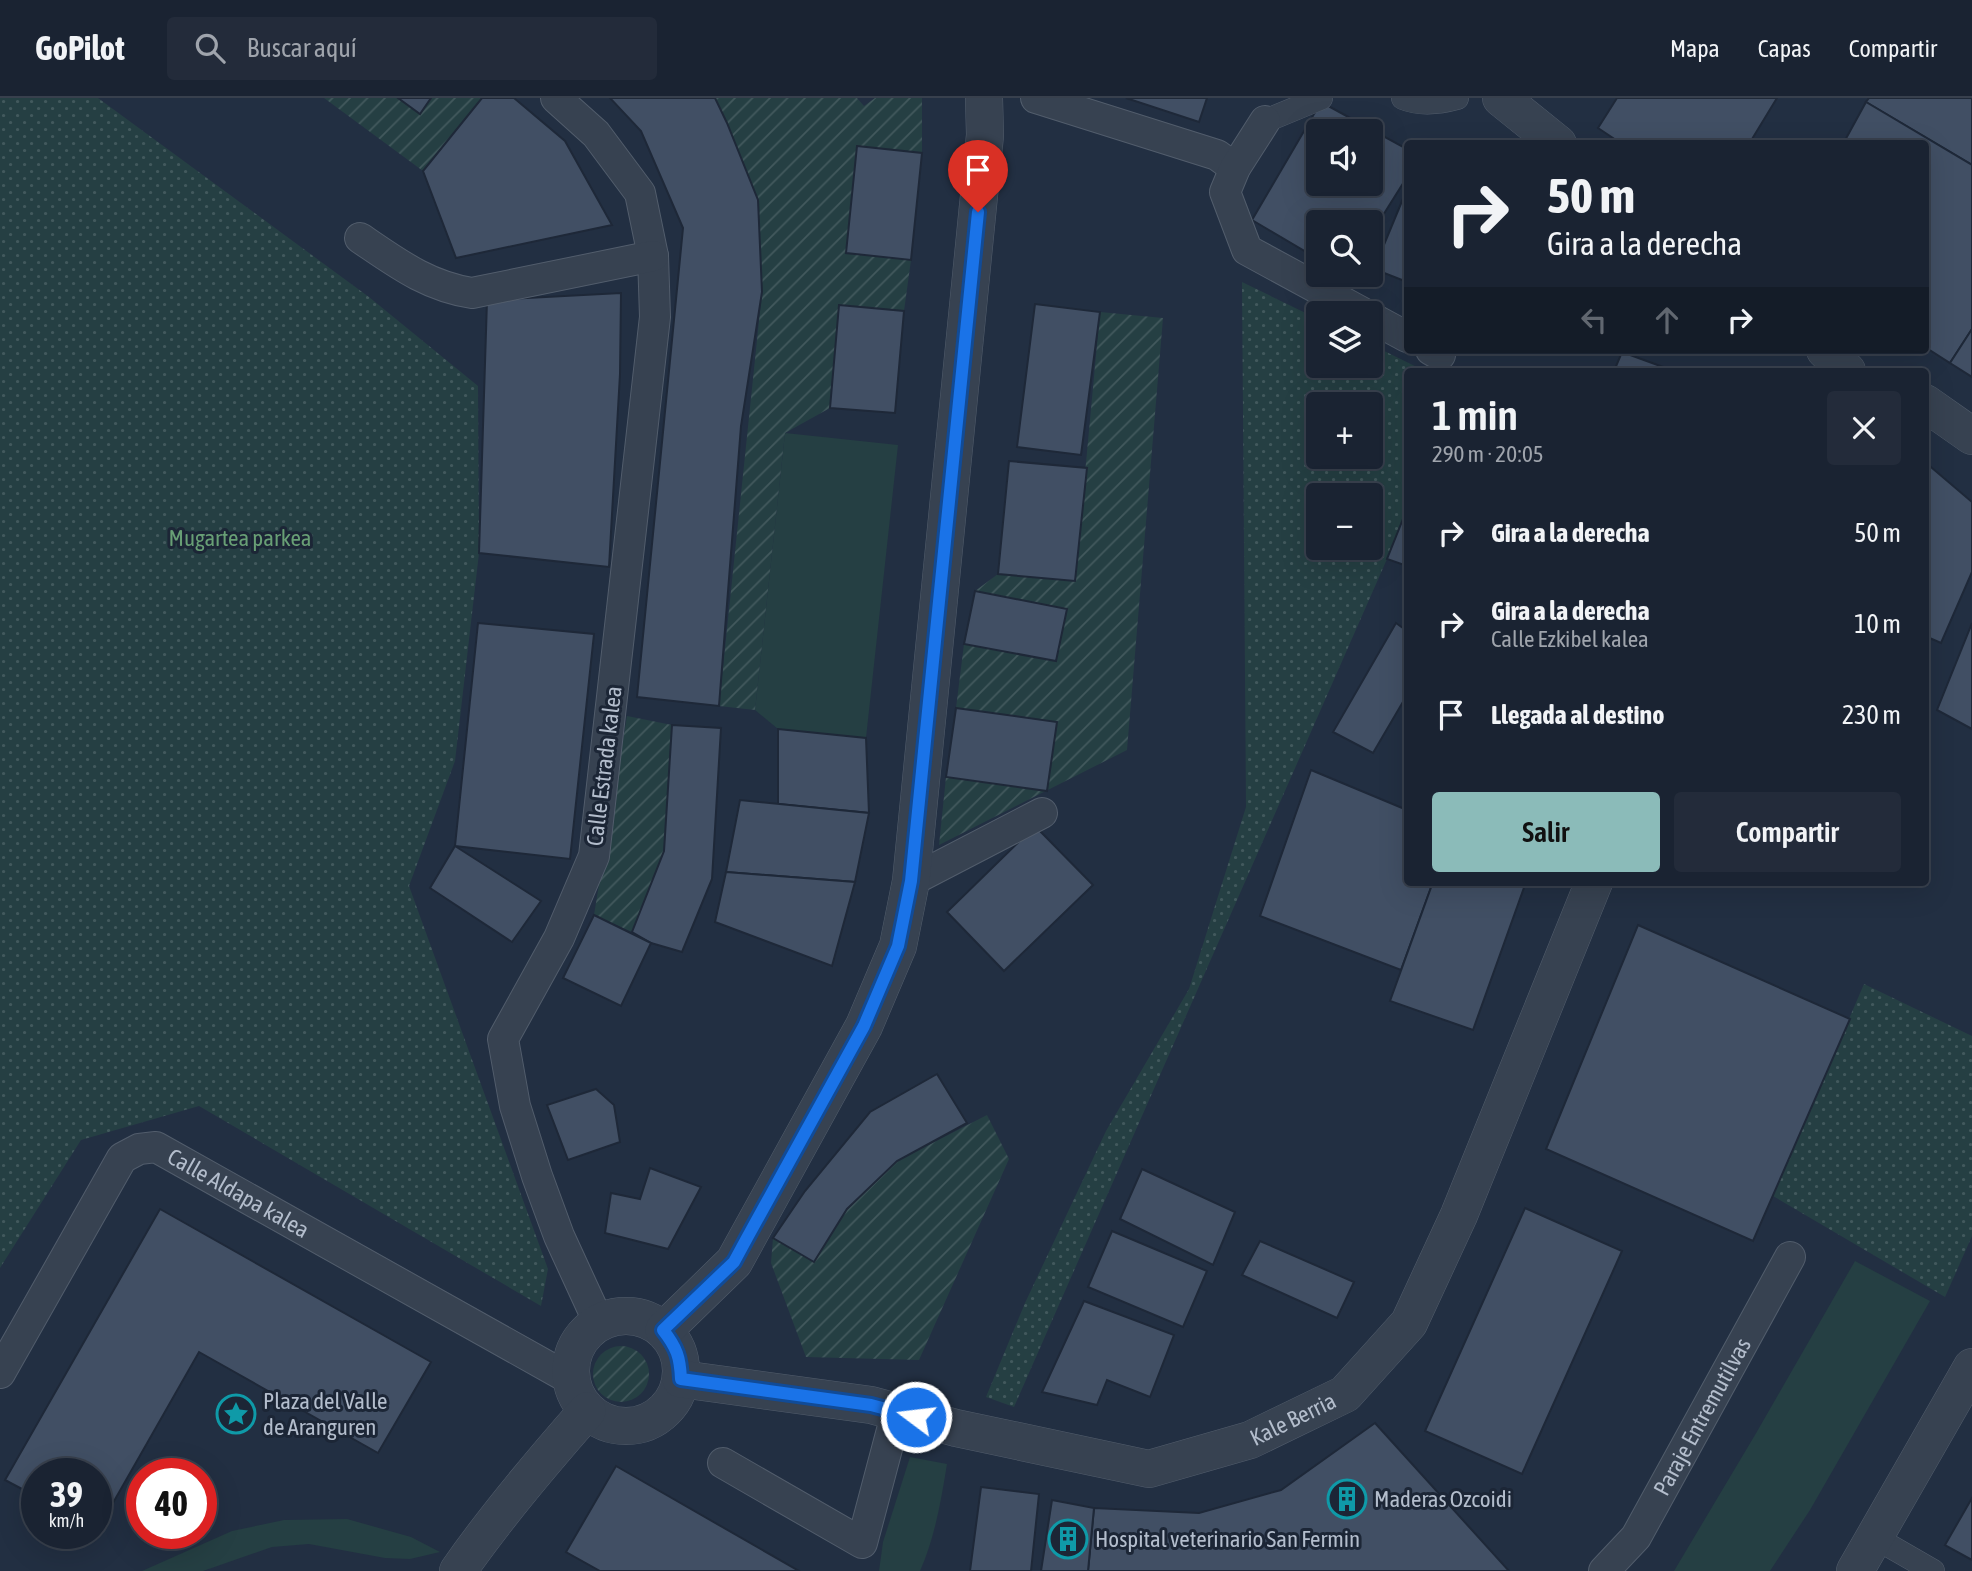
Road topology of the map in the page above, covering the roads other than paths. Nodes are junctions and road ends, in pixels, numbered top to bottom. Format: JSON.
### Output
{"nodes":[{"id":1,"x":556,"y":98,"type":"edge"},
{"id":2,"x":984,"y":98,"type":"edge"},
{"id":3,"x":1036,"y":98,"type":"edge"},
{"id":4,"x":1321,"y":98,"type":"edge"},
{"id":5,"x":1403,"y":98,"type":"edge"},
{"id":6,"x":1457,"y":98,"type":"edge"},
{"id":7,"x":1501,"y":98,"type":"edge"},
{"id":8,"x":1265,"y":121,"type":"joint"},
{"id":9,"x":1553,"y":140,"type":"edge"},
{"id":10,"x":1236,"y":168,"type":"junction"},
{"id":11,"x":360,"y":238,"type":"dead end"},
{"id":12,"x":651,"y":248,"type":"junction"},
{"id":13,"x":1341,"y":301,"type":"edge"},
{"id":14,"x":1383,"y":324,"type":"edge"},
{"id":15,"x":1404,"y":335,"type":"edge"},
{"id":16,"x":1829,"y":354,"type":"edge"},
{"id":17,"x":1844,"y":368,"type":"edge"},
{"id":18,"x":1929,"y":405,"type":"edge"},
{"id":19,"x":1972,"y":436,"type":"edge"},
{"id":20,"x":1042,"y":813,"type":"dead end"},
{"id":21,"x":911,"y":881,"type":"junction"},
{"id":22,"x":1592,"y":886,"type":"edge"},
{"id":23,"x":1790,"y":1256,"type":"dead end"},
{"id":24,"x":599,"y":1323,"type":"junction"},
{"id":25,"x":663,"y":1330,"type":"junction"},
{"id":26,"x":1972,"y":1367,"type":"edge"},
{"id":27,"x":0,"y":1373,"type":"edge"},
{"id":28,"x":570,"y":1379,"type":"junction"},
{"id":29,"x":681,"y":1379,"type":"junction"},
{"id":30,"x":587,"y":1411,"type":"junction"},
{"id":31,"x":897,"y":1411,"type":"junction"},
{"id":32,"x":723,"y":1462,"type":"dead end"},
{"id":33,"x":1874,"y":1537,"type":"junction"},
{"id":34,"x":458,"y":1571,"type":"edge"},
{"id":35,"x":1604,"y":1571,"type":"edge"},
{"id":36,"x":1855,"y":1571,"type":"edge"},
{"id":37,"x":1933,"y":1571,"type":"edge"}],
"edges":[{"from":1,"to":12,"type":"street","name":"Calle Estrada kalea"},
{"from":2,"to":21,"type":"street"},
{"from":3,"to":10,"type":"street"},
{"from":4,"to":8,"type":"street"},
{"from":5,"to":6,"type":"street"},
{"from":7,"to":9,"type":"street"},
{"from":8,"to":10,"type":"street"},
{"from":10,"to":13,"type":"street"},
{"from":11,"to":12,"type":"street"},
{"from":12,"to":24,"type":"street","name":"Calle Estrada kalea"},
{"from":14,"to":15,"type":"street"},
{"from":16,"to":17,"type":"street"},
{"from":18,"to":19,"type":"street"},
{"from":20,"to":21,"type":"street"},
{"from":21,"to":25,"type":"street"},
{"from":22,"to":31,"type":"street","name":"Kale Berria"},
{"from":23,"to":35,"type":"street","name":"Paraje Entremutilvas"},
{"from":24,"to":25,"type":"street"},
{"from":24,"to":28,"type":"street"},
{"from":25,"to":29,"type":"street"},
{"from":26,"to":33,"type":"street"},
{"from":27,"to":28,"type":"street","name":"Calle Aldapa kalea"},
{"from":28,"to":30,"type":"street"},
{"from":29,"to":30,"type":"street"},
{"from":29,"to":31,"type":"street","name":"Kale Berria"},
{"from":30,"to":34,"type":"street"},
{"from":31,"to":32,"type":"street"},
{"from":33,"to":36,"type":"street"},
{"from":33,"to":37,"type":"street"}]}
